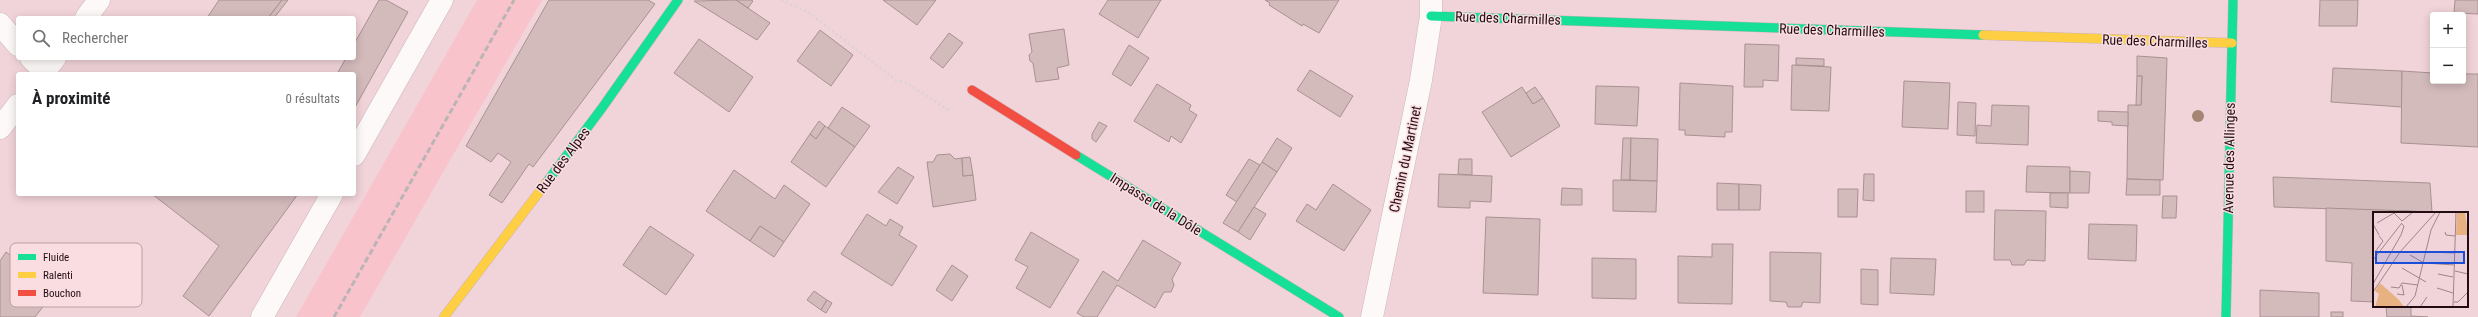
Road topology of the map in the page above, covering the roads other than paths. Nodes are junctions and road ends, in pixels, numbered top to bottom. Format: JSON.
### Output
{"nodes":[{"id":1,"x":99,"y":0,"type":"edge"},
{"id":2,"x":442,"y":0,"type":"edge"},
{"id":3,"x":678,"y":0,"type":"edge"},
{"id":4,"x":2233,"y":0,"type":"edge"},
{"id":5,"x":1431,"y":8,"type":"edge"},
{"id":6,"x":87,"y":16,"type":"edge"},
{"id":7,"x":0,"y":24,"type":"edge"},
{"id":8,"x":16,"y":43,"type":"edge"},
{"id":9,"x":2232,"y":43,"type":"junction"},
{"id":10,"x":972,"y":90,"type":"dead end"},
{"id":11,"x":16,"y":108,"type":"edge"},
{"id":12,"x":0,"y":128,"type":"edge"},
{"id":13,"x":356,"y":151,"type":"edge"},
{"id":14,"x":331,"y":196,"type":"edge"},
{"id":15,"x":262,"y":317,"type":"edge"},
{"id":16,"x":444,"y":317,"type":"edge"},
{"id":17,"x":1339,"y":317,"type":"edge"},
{"id":18,"x":1372,"y":317,"type":"edge"},
{"id":19,"x":2226,"y":317,"type":"edge"}],
"edges":[{"from":1,"to":6,"type":"street"},
{"from":2,"to":13,"type":"street"},
{"from":3,"to":16,"type":"street","name":"Rue des Alpes"},
{"from":4,"to":9,"type":"street","name":"Avenue des Allinges"},
{"from":5,"to":9,"type":"street","name":"Rue des Charmilles"},
{"from":5,"to":18,"type":"street","name":"Chemin du Martinet"},
{"from":7,"to":8,"type":"street"},
{"from":9,"to":19,"type":"street","name":"Avenue des Allinges"},
{"from":10,"to":17,"type":"street","name":"Impasse de la Dôle"},
{"from":11,"to":12,"type":"street"},
{"from":14,"to":15,"type":"street"}]}
